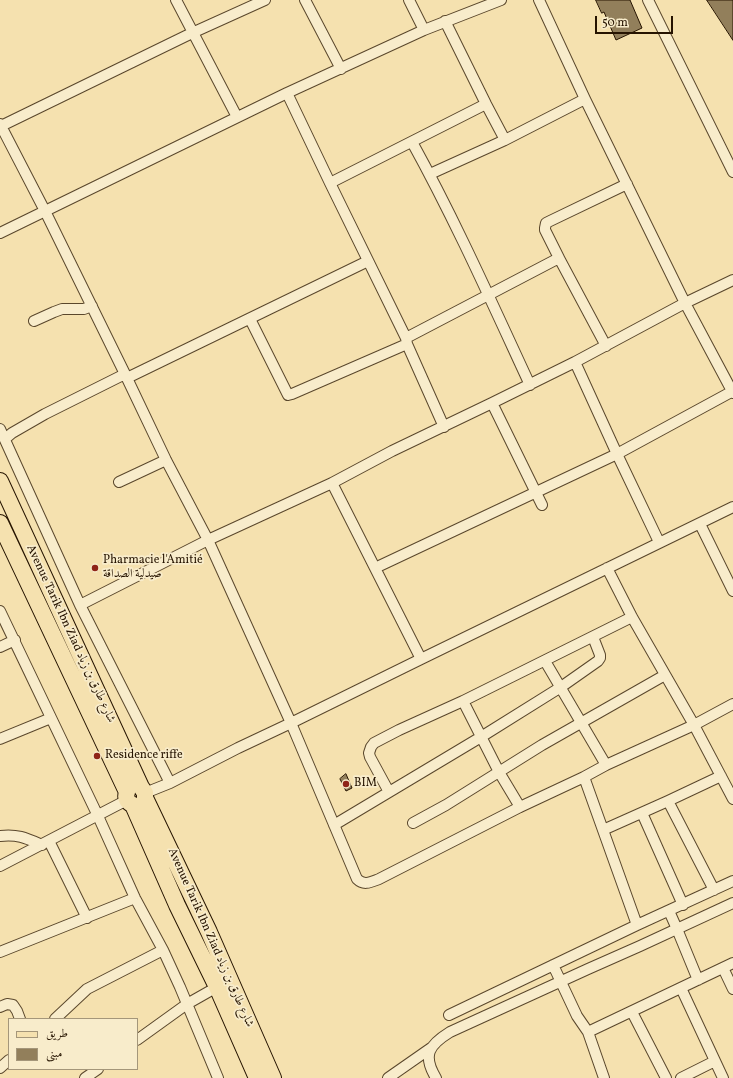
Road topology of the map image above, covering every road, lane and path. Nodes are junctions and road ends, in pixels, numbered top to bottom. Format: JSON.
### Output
{"nodes":[{"id":1,"x":176,"y":0,"type":"edge"},
{"id":2,"x":265,"y":0,"type":"edge"},
{"id":3,"x":306,"y":0,"type":"edge"},
{"id":4,"x":409,"y":0,"type":"edge"},
{"id":5,"x":502,"y":0,"type":"edge"},
{"id":6,"x":539,"y":0,"type":"edge"},
{"id":7,"x":648,"y":0,"type":"edge"},
{"id":8,"x":445,"y":21,"type":"junction"},
{"id":9,"x":424,"y":30,"type":"junction"},
{"id":10,"x":192,"y":33,"type":"junction"},
{"id":11,"x":341,"y":69,"type":"junction"},
{"id":12,"x":288,"y":93,"type":"junction"},
{"id":13,"x":585,"y":99,"type":"junction"},
{"id":14,"x":486,"y":104,"type":"junction"},
{"id":15,"x":237,"y":117,"type":"junction"},
{"id":16,"x":0,"y":125,"type":"edge"},
{"id":17,"x":505,"y":140,"type":"junction"},
{"id":18,"x":412,"y":142,"type":"junction"},
{"id":19,"x":733,"y":172,"type":"edge"},
{"id":20,"x":430,"y":174,"type":"junction"},
{"id":21,"x":330,"y":182,"type":"junction"},
{"id":22,"x":627,"y":184,"type":"junction"},
{"id":23,"x":44,"y":211,"type":"junction"},
{"id":24,"x":0,"y":232,"type":"edge"},
{"id":25,"x":559,"y":258,"type":"junction"},
{"id":26,"x":368,"y":261,"type":"junction"},
{"id":27,"x":733,"y":280,"type":"edge"},
{"id":28,"x":488,"y":295,"type":"junction"},
{"id":29,"x":686,"y":303,"type":"junction"},
{"id":30,"x":92,"y":306,"type":"junction"},
{"id":31,"x":250,"y":319,"type":"junction"},
{"id":32,"x":34,"y":321,"type":"dead end"},
{"id":33,"x":407,"y":341,"type":"junction"},
{"id":34,"x":606,"y":346,"type":"junction"},
{"id":35,"x":575,"y":362,"type":"junction"},
{"id":36,"x":126,"y":376,"type":"junction"},
{"id":37,"x":530,"y":384,"type":"junction"},
{"id":38,"x":733,"y":392,"type":"edge"},
{"id":39,"x":492,"y":403,"type":"junction"},
{"id":40,"x":444,"y":427,"type":"junction"},
{"id":41,"x":0,"y":429,"type":"edge"},
{"id":42,"x":5,"y":439,"type":"junction"},
{"id":43,"x":617,"y":454,"type":"junction"},
{"id":44,"x":166,"y":460,"type":"junction"},
{"id":45,"x":0,"y":481,"type":"edge"},
{"id":46,"x":119,"y":482,"type":"dead end"},
{"id":47,"x":332,"y":483,"type":"junction"},
{"id":48,"x":536,"y":492,"type":"junction"},
{"id":49,"x":542,"y":505,"type":"dead end"},
{"id":50,"x":733,"y":507,"type":"edge"},
{"id":51,"x":0,"y":523,"type":"edge"},
{"id":52,"x":700,"y":524,"type":"junction"},
{"id":53,"x":208,"y":540,"type":"junction"},
{"id":54,"x":659,"y":542,"type":"junction"},
{"id":55,"x":375,"y":568,"type":"junction"},
{"id":56,"x":607,"y":568,"type":"junction"},
{"id":57,"x":733,"y":591,"type":"edge"},
{"id":58,"x":80,"y":605,"type":"junction"},
{"id":59,"x":0,"y":611,"type":"edge"},
{"id":60,"x":632,"y":617,"type":"junction"},
{"id":61,"x":592,"y":637,"type":"junction"},
{"id":62,"x":15,"y":640,"type":"junction"},
{"id":63,"x":0,"y":647,"type":"edge"},
{"id":64,"x":421,"y":659,"type":"junction"},
{"id":65,"x":545,"y":661,"type":"junction"},
{"id":66,"x":665,"y":676,"type":"junction"},
{"id":67,"x":561,"y":687,"type":"junction"},
{"id":68,"x":463,"y":701,"type":"junction"},
{"id":69,"x":733,"y":704,"type":"edge"},
{"id":70,"x":51,"y":718,"type":"junction"},
{"id":71,"x":581,"y":723,"type":"junction"},
{"id":72,"x":292,"y":724,"type":"junction"},
{"id":73,"x":694,"y":725,"type":"junction"},
{"id":74,"x":481,"y":737,"type":"junction"},
{"id":75,"x":0,"y":739,"type":"edge"},
{"id":76,"x":606,"y":764,"type":"junction"},
{"id":77,"x":499,"y":772,"type":"junction"},
{"id":78,"x":584,"y":776,"type":"junction"},
{"id":79,"x":721,"y":776,"type":"junction"},
{"id":80,"x":170,"y":782,"type":"junction"},
{"id":81,"x":389,"y":792,"type":"junction"},
{"id":82,"x":136,"y":796,"type":"junction"},
{"id":83,"x":733,"y":799,"type":"edge"},
{"id":84,"x":668,"y":801,"type":"junction"},
{"id":85,"x":520,"y":807,"type":"junction"},
{"id":86,"x":642,"y":813,"type":"junction"},
{"id":87,"x":98,"y":816,"type":"junction"},
{"id":88,"x":413,"y":824,"type":"dead end"},
{"id":89,"x":334,"y":825,"type":"junction"},
{"id":90,"x":603,"y":830,"type":"junction"},
{"id":91,"x":0,"y":836,"type":"edge"},
{"id":92,"x":45,"y":843,"type":"junction"},
{"id":93,"x":0,"y":866,"type":"edge"},
{"id":94,"x":733,"y":881,"type":"edge"},
{"id":95,"x":714,"y":890,"type":"junction"},
{"id":96,"x":135,"y":898,"type":"junction"},
{"id":97,"x":733,"y":903,"type":"edge"},
{"id":98,"x":683,"y":905,"type":"junction"},
{"id":99,"x":669,"y":911,"type":"junction"},
{"id":100,"x":87,"y":918,"type":"junction"},
{"id":101,"x":637,"y":925,"type":"junction"},
{"id":102,"x":677,"y":929,"type":"junction"},
{"id":103,"x":162,"y":950,"type":"junction"},
{"id":104,"x":0,"y":952,"type":"edge"},
{"id":105,"x":733,"y":963,"type":"edge"},
{"id":106,"x":553,"y":965,"type":"junction"},
{"id":107,"x":723,"y":968,"type":"junction"},
{"id":108,"x":698,"y":980,"type":"junction"},
{"id":109,"x":560,"y":982,"type":"junction"},
{"id":110,"x":217,"y":988,"type":"junction"},
{"id":111,"x":681,"y":988,"type":"junction"},
{"id":112,"x":733,"y":989,"type":"edge"},
{"id":113,"x":187,"y":1004,"type":"junction"},
{"id":114,"x":0,"y":1007,"type":"edge"},
{"id":115,"x":632,"y":1012,"type":"junction"},
{"id":116,"x":449,"y":1015,"type":"dead end"},
{"id":117,"x":20,"y":1018,"type":"edge"},
{"id":118,"x":56,"y":1018,"type":"edge"},
{"id":119,"x":588,"y":1032,"type":"junction"},
{"id":120,"x":138,"y":1039,"type":"edge"},
{"id":121,"x":431,"y":1048,"type":"junction"},
{"id":122,"x":8,"y":1061,"type":"edge"},
{"id":123,"x":715,"y":1061,"type":"junction"},
{"id":124,"x":0,"y":1068,"type":"edge"},
{"id":125,"x":97,"y":1070,"type":"edge"},
{"id":126,"x":85,"y":1078,"type":"edge"},
{"id":127,"x":218,"y":1078,"type":"edge"},
{"id":128,"x":256,"y":1078,"type":"edge"},
{"id":129,"x":273,"y":1078,"type":"edge"},
{"id":130,"x":388,"y":1078,"type":"edge"},
{"id":131,"x":436,"y":1078,"type":"edge"},
{"id":132,"x":604,"y":1078,"type":"edge"},
{"id":133,"x":666,"y":1078,"type":"edge"},
{"id":134,"x":681,"y":1078,"type":"edge"},
{"id":135,"x":722,"y":1078,"type":"edge"}],
"edges":[{"from":1,"to":10,"type":"street"},
{"from":2,"to":10,"type":"street"},
{"from":3,"to":11,"type":"street"},
{"from":4,"to":9,"type":"street"},
{"from":5,"to":8,"type":"street"},
{"from":6,"to":13,"type":"street"},
{"from":7,"to":19,"type":"street"},
{"from":8,"to":9,"type":"street"},
{"from":8,"to":14,"type":"street"},
{"from":9,"to":11,"type":"street"},
{"from":10,"to":15,"type":"street"},
{"from":10,"to":16,"type":"street"},
{"from":11,"to":12,"type":"street"},
{"from":12,"to":15,"type":"street"},
{"from":12,"to":21,"type":"street"},
{"from":13,"to":17,"type":"street"},
{"from":13,"to":22,"type":"street"},
{"from":14,"to":17,"type":"street"},
{"from":14,"to":18,"type":"street"},
{"from":15,"to":23,"type":"street"},
{"from":16,"to":23,"type":"street"},
{"from":17,"to":20,"type":"street"},
{"from":18,"to":20,"type":"street"},
{"from":18,"to":21,"type":"street"},
{"from":20,"to":28,"type":"street"},
{"from":21,"to":26,"type":"street"},
{"from":22,"to":25,"type":"street"},
{"from":22,"to":29,"type":"street"},
{"from":23,"to":24,"type":"street"},
{"from":23,"to":30,"type":"street"},
{"from":25,"to":28,"type":"street"},
{"from":25,"to":34,"type":"street"},
{"from":26,"to":31,"type":"street"},
{"from":26,"to":33,"type":"street"},
{"from":27,"to":29,"type":"street"},
{"from":28,"to":33,"type":"street"},
{"from":28,"to":37,"type":"street"},
{"from":29,"to":34,"type":"street"},
{"from":29,"to":38,"type":"street"},
{"from":30,"to":32,"type":"street"},
{"from":30,"to":36,"type":"street"},
{"from":31,"to":33,"type":"street"},
{"from":31,"to":36,"type":"street"},
{"from":33,"to":40,"type":"street"},
{"from":34,"to":35,"type":"street"},
{"from":35,"to":37,"type":"street"},
{"from":35,"to":43,"type":"street"},
{"from":36,"to":42,"type":"street"},
{"from":36,"to":44,"type":"street"},
{"from":37,"to":39,"type":"street"},
{"from":38,"to":43,"type":"street"},
{"from":39,"to":40,"type":"street"},
{"from":39,"to":48,"type":"street"},
{"from":40,"to":47,"type":"street"},
{"from":41,"to":42,"type":"street"},
{"from":42,"to":58,"type":"street"},
{"from":43,"to":48,"type":"street"},
{"from":43,"to":54,"type":"street"},
{"from":44,"to":46,"type":"street"},
{"from":44,"to":53,"type":"street"},
{"from":45,"to":82,"type":"main road","name":"Avenue Tarik Ibn Ziad شارع طارق بن زياد"},
{"from":47,"to":53,"type":"street"},
{"from":47,"to":55,"type":"street"},
{"from":48,"to":49,"type":"street"},
{"from":48,"to":55,"type":"street"},
{"from":50,"to":52,"type":"street"},
{"from":51,"to":82,"type":"main road","name":"Avenue Tarik Ibn Ziad شارع طارق بن زياد"},
{"from":52,"to":54,"type":"street"},
{"from":52,"to":57,"type":"street"},
{"from":53,"to":58,"type":"street"},
{"from":53,"to":72,"type":"street"},
{"from":54,"to":56,"type":"street"},
{"from":55,"to":64,"type":"street"},
{"from":56,"to":60,"type":"street"},
{"from":56,"to":64,"type":"street"},
{"from":58,"to":80,"type":"street"},
{"from":59,"to":62,"type":"street"},
{"from":60,"to":61,"type":"street"},
{"from":60,"to":66,"type":"street"},
{"from":61,"to":65,"type":"street"},
{"from":61,"to":67,"type":"street"},
{"from":62,"to":63,"type":"street"},
{"from":62,"to":70,"type":"street"},
{"from":64,"to":72,"type":"street"},
{"from":65,"to":67,"type":"street"},
{"from":65,"to":68,"type":"street"},
{"from":66,"to":71,"type":"street"},
{"from":66,"to":73,"type":"street"},
{"from":67,"to":71,"type":"street"},
{"from":67,"to":74,"type":"street"},
{"from":68,"to":74,"type":"street"},
{"from":68,"to":81,"type":"street"},
{"from":69,"to":73,"type":"street"},
{"from":70,"to":75,"type":"street"},
{"from":70,"to":87,"type":"street"},
{"from":71,"to":76,"type":"street"},
{"from":71,"to":77,"type":"street"},
{"from":72,"to":80,"type":"street"},
{"from":72,"to":89,"type":"street"},
{"from":73,"to":76,"type":"street"},
{"from":73,"to":79,"type":"street"},
{"from":74,"to":77,"type":"street"},
{"from":74,"to":81,"type":"street"},
{"from":76,"to":78,"type":"street"},
{"from":77,"to":85,"type":"street"},
{"from":77,"to":88,"type":"street"},
{"from":78,"to":85,"type":"street"},
{"from":78,"to":90,"type":"street"},
{"from":79,"to":83,"type":"street"},
{"from":79,"to":84,"type":"street"},
{"from":80,"to":82,"type":"street"},
{"from":81,"to":89,"type":"street"},
{"from":82,"to":87,"type":"street"},
{"from":82,"to":110,"type":"main road","name":"Avenue Tarik Ibn Ziad شارع طارق بن زياد"},
{"from":82,"to":129,"type":"main road","name":"Avenue Tarik Ibn Ziad شارع طارق بن زياد"},
{"from":84,"to":86,"type":"street"},
{"from":84,"to":95,"type":"street"},
{"from":85,"to":89,"type":"street"},
{"from":86,"to":90,"type":"street"},
{"from":86,"to":98,"type":"street"},
{"from":87,"to":92,"type":"street"},
{"from":87,"to":96,"type":"street"},
{"from":90,"to":101,"type":"street"},
{"from":91,"to":92,"type":"street"},
{"from":92,"to":93,"type":"street"},
{"from":92,"to":100,"type":"street"},
{"from":94,"to":95,"type":"street"},
{"from":95,"to":98,"type":"street"},
{"from":96,"to":100,"type":"street"},
{"from":96,"to":103,"type":"street"},
{"from":97,"to":102,"type":"street"},
{"from":98,"to":99,"type":"street"},
{"from":99,"to":101,"type":"street"},
{"from":99,"to":102,"type":"street"},
{"from":100,"to":104,"type":"street"},
{"from":101,"to":106,"type":"street"},
{"from":102,"to":108,"type":"street"},
{"from":102,"to":109,"type":"street"},
{"from":103,"to":113,"type":"street"},
{"from":103,"to":118,"type":"street"},
{"from":105,"to":107,"type":"street"},
{"from":106,"to":109,"type":"street"},
{"from":106,"to":116,"type":"street"},
{"from":107,"to":108,"type":"street"},
{"from":107,"to":112,"type":"street"},
{"from":108,"to":111,"type":"street"},
{"from":109,"to":119,"type":"street"},
{"from":109,"to":121,"type":"street"},
{"from":110,"to":113,"type":"street"},
{"from":110,"to":128,"type":"main road","name":"Avenue Tarik Ibn Ziad شارع طارق بن زياد"},
{"from":111,"to":115,"type":"street"},
{"from":111,"to":123,"type":"street"},
{"from":113,"to":120,"type":"street"},
{"from":113,"to":127,"type":"street"},
{"from":114,"to":117,"type":"street"},
{"from":115,"to":119,"type":"street"},
{"from":115,"to":133,"type":"street"},
{"from":119,"to":132,"type":"street"},
{"from":121,"to":130,"type":"street"},
{"from":121,"to":131,"type":"street"},
{"from":122,"to":124,"type":"street"},
{"from":123,"to":134,"type":"street"},
{"from":123,"to":135,"type":"street"},
{"from":125,"to":126,"type":"street"}]}
